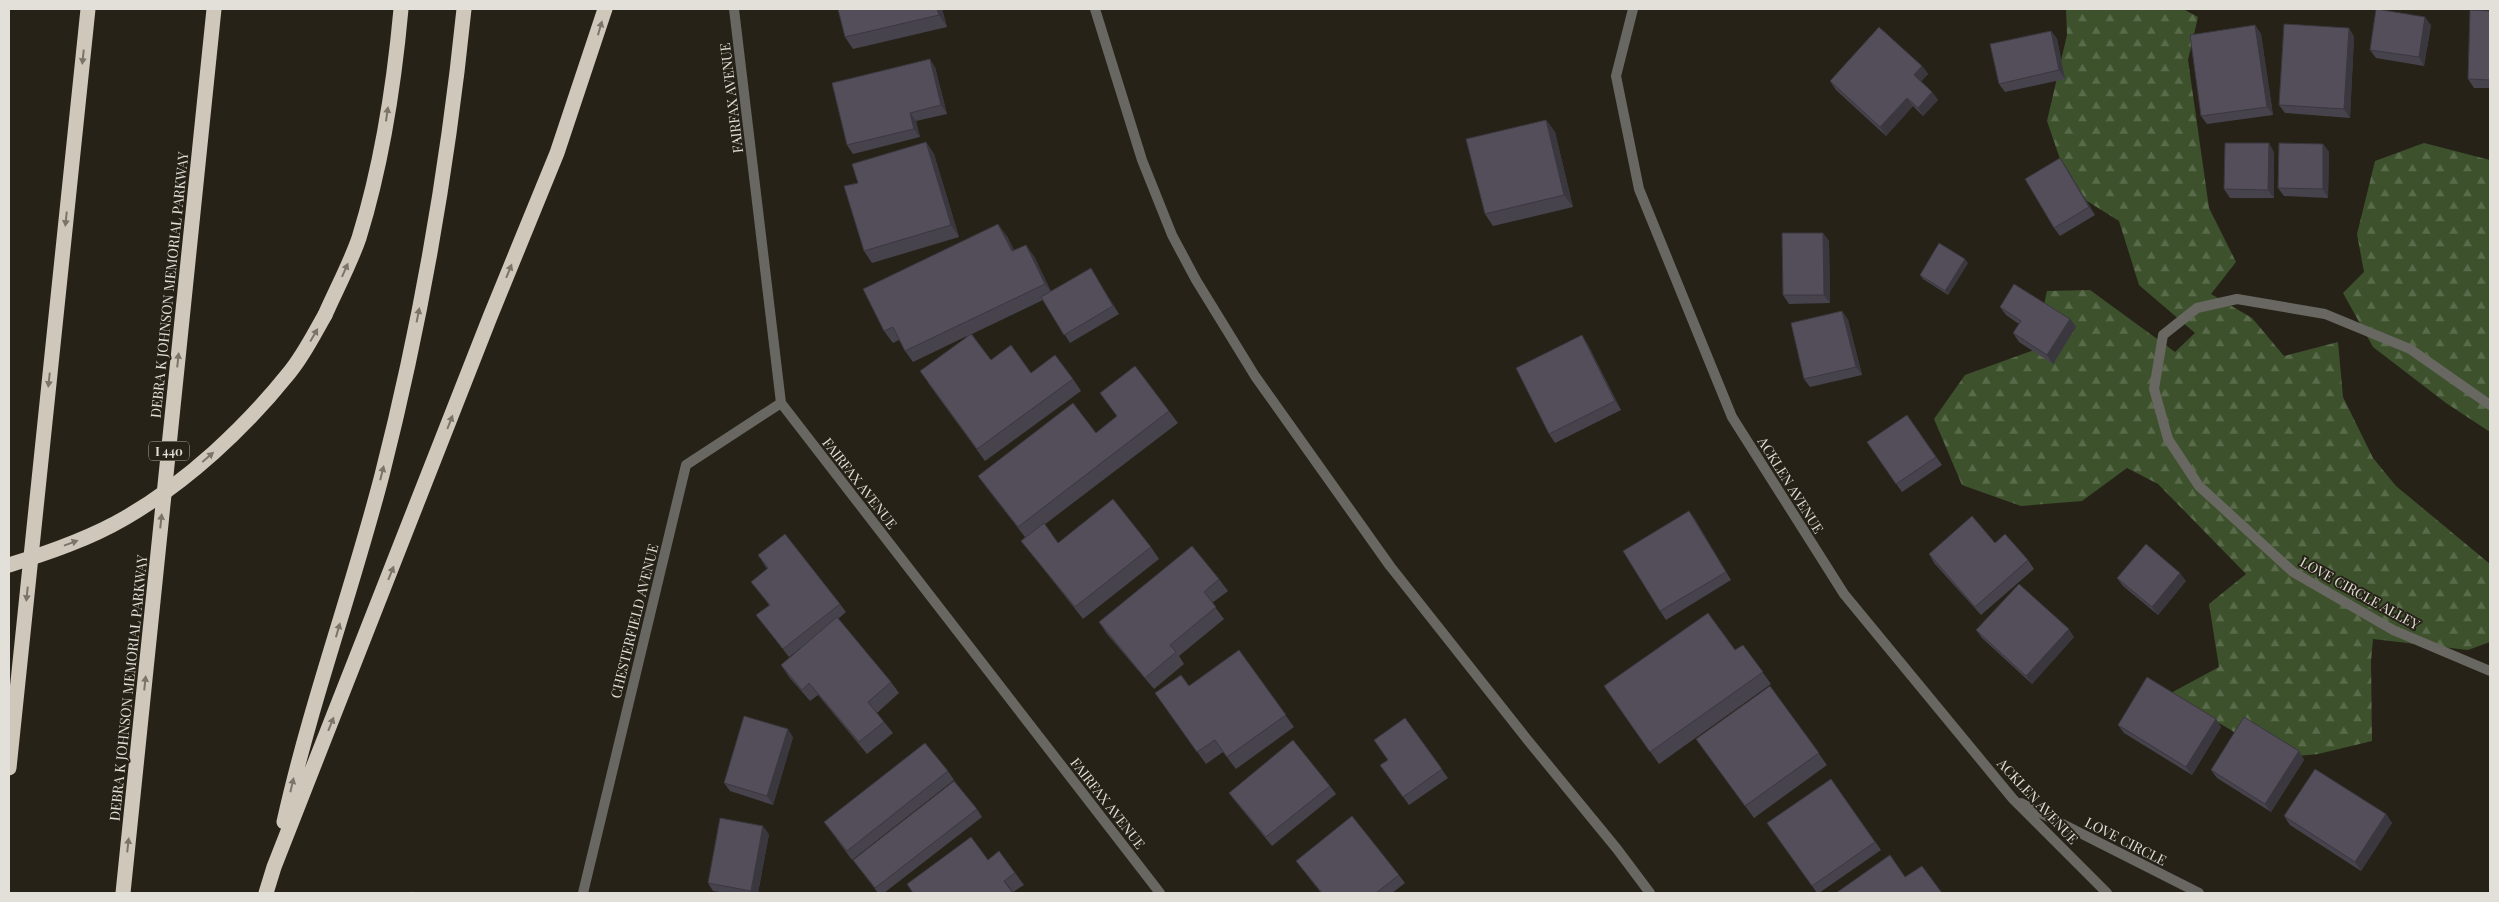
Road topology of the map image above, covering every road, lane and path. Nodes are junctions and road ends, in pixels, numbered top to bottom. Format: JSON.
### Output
{"nodes":[{"id":1,"x":88,"y":9,"type":"edge"},
{"id":2,"x":214,"y":9,"type":"edge"},
{"id":3,"x":401,"y":9,"type":"edge"},
{"id":4,"x":464,"y":9,"type":"edge"},
{"id":5,"x":605,"y":9,"type":"edge"},
{"id":6,"x":734,"y":9,"type":"edge"},
{"id":7,"x":1095,"y":9,"type":"edge"},
{"id":8,"x":1633,"y":9,"type":"edge"},
{"id":9,"x":782,"y":403,"type":"junction"},
{"id":10,"x":2490,"y":405,"type":"edge"},
{"id":11,"x":9,"y":565,"type":"edge"},
{"id":12,"x":2490,"y":671,"type":"edge"},
{"id":13,"x":9,"y":768,"type":"edge"},
{"id":14,"x":2013,"y":799,"type":"junction"},
{"id":15,"x":274,"y":867,"type":"junction"},
{"id":16,"x":123,"y":893,"type":"edge"},
{"id":17,"x":266,"y":893,"type":"edge"},
{"id":18,"x":583,"y":893,"type":"edge"},
{"id":19,"x":1160,"y":893,"type":"edge"},
{"id":20,"x":1650,"y":893,"type":"edge"},
{"id":21,"x":2106,"y":893,"type":"edge"},
{"id":22,"x":2199,"y":893,"type":"edge"}],
"edges":[{"from":1,"to":13,"type":"highway","one_way":true},
{"from":16,"to":2,"type":"highway","name":"DEBRA K JOHNSON MEMORIAL PARKWAY","number":"I 440","one_way":true},
{"from":11,"to":3,"type":"highway","one_way":true,"bridge":true},
{"from":15,"to":4,"type":"highway","one_way":true},
{"from":15,"to":5,"type":"highway","one_way":true},
{"from":6,"to":9,"type":"street","name":"FAIRFAX AVENUE"},
{"from":7,"to":20,"type":"street"},
{"from":8,"to":14,"type":"street","name":"ACKLEN AVENUE"},
{"from":9,"to":18,"type":"street","name":"CHESTERFIELD AVENUE"},
{"from":9,"to":19,"type":"street","name":"FAIRFAX AVENUE"},
{"from":10,"to":12,"type":"street","name":"LOVE CIRCLE ALLEY"},
{"from":14,"to":21,"type":"street","name":"ACKLEN AVENUE"},
{"from":14,"to":22,"type":"street","name":"LOVE CIRCLE"},
{"from":15,"to":17,"type":"highway"}]}
